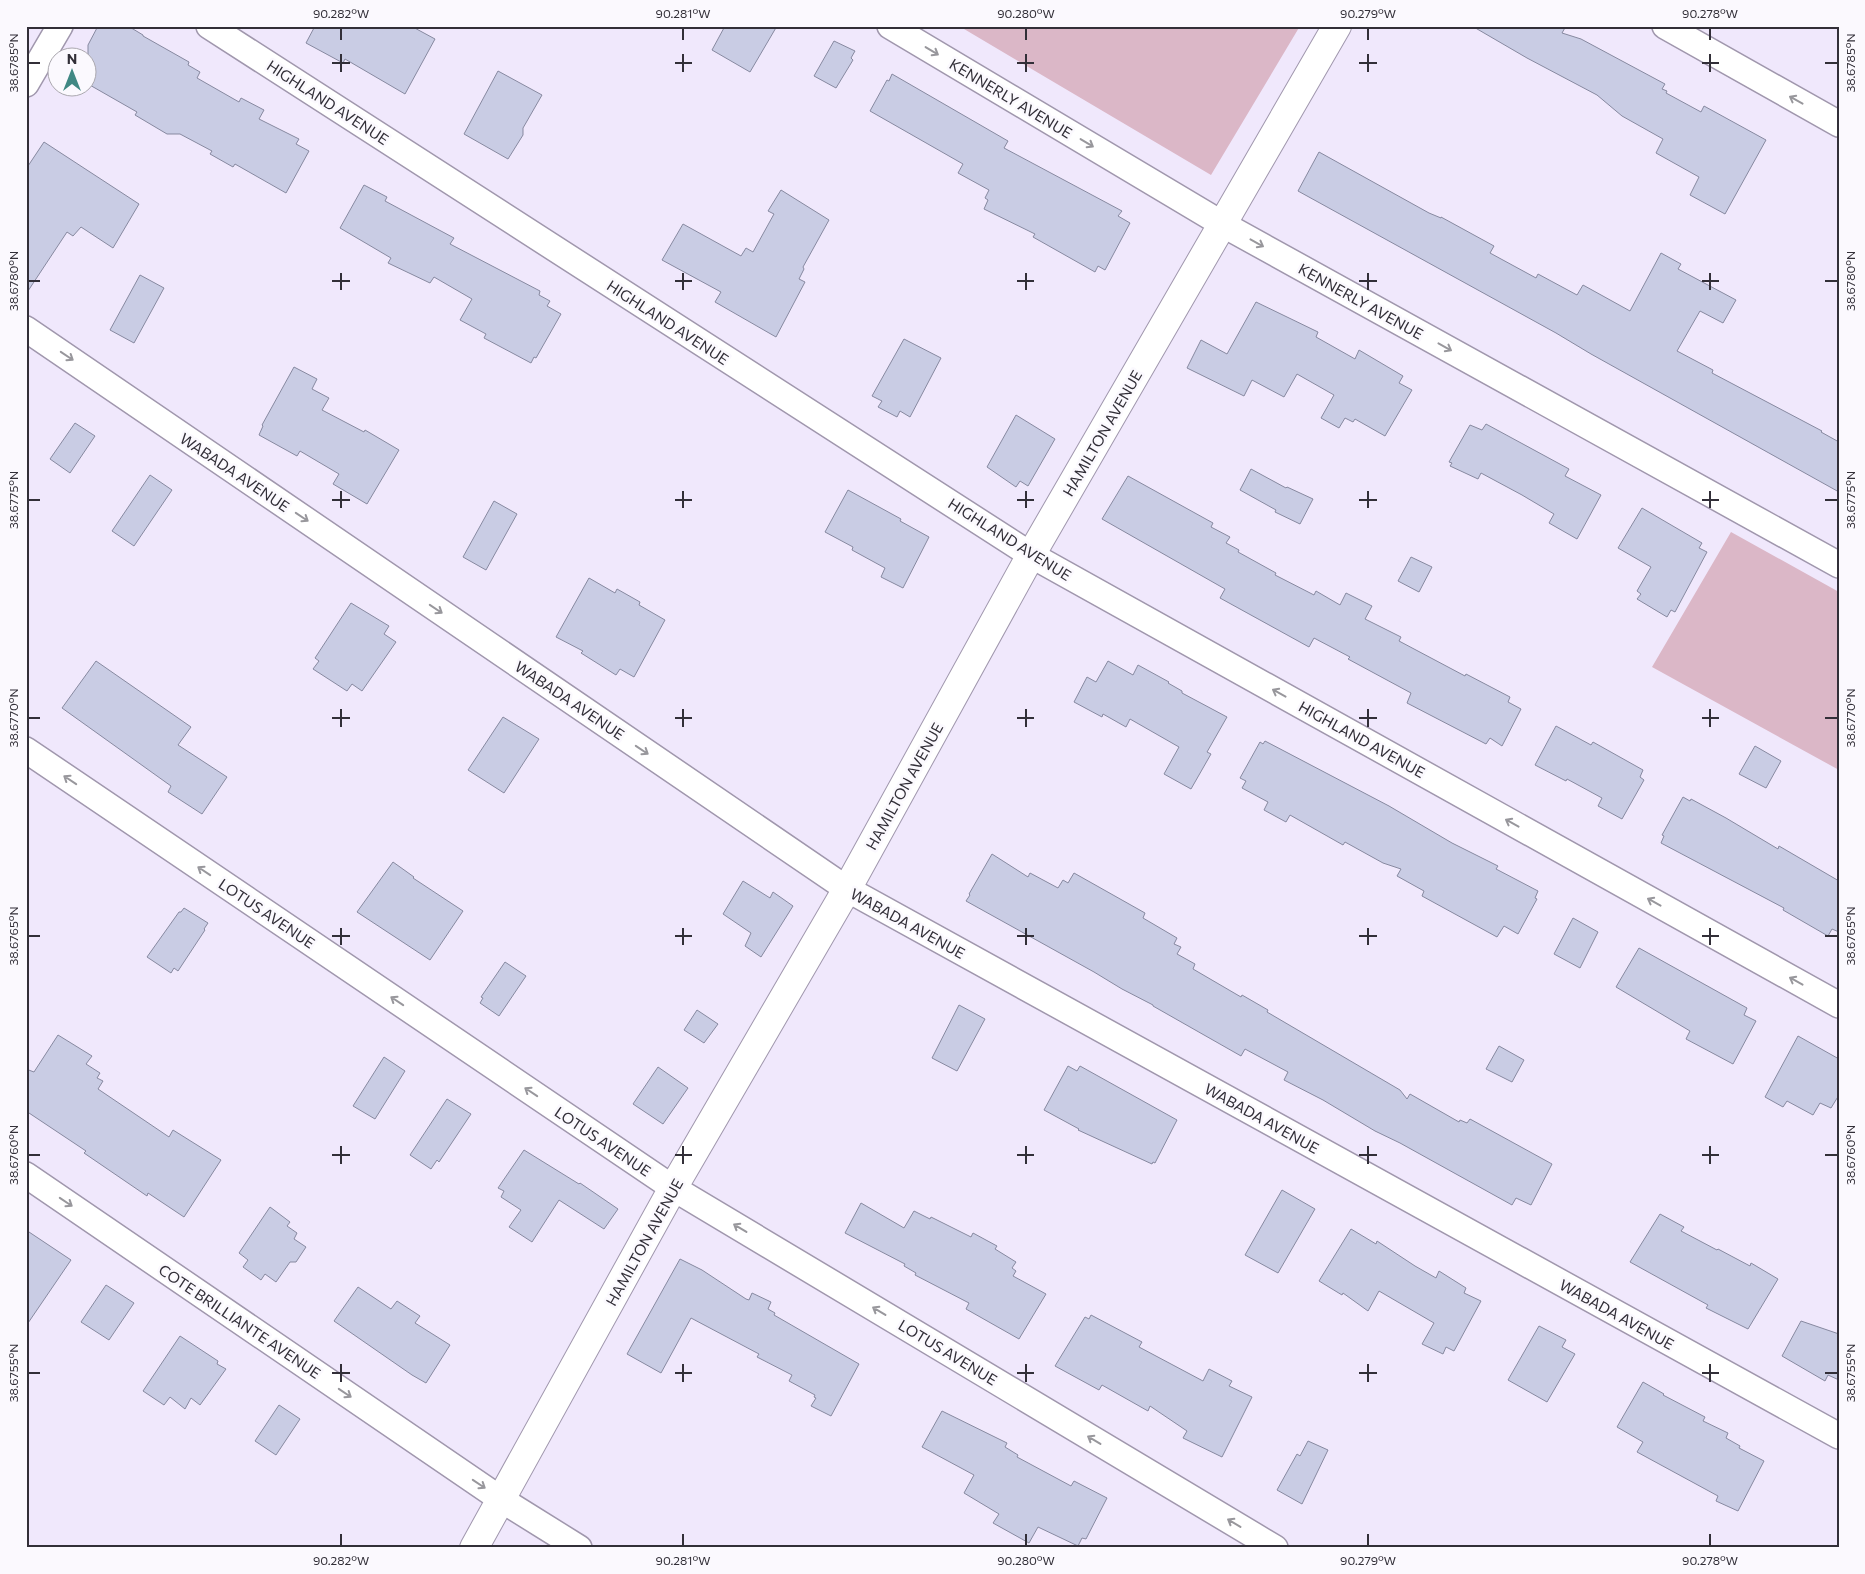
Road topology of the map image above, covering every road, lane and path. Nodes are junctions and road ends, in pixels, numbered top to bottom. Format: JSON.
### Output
{"nodes":[{"id":1,"x":60,"y":26,"type":"edge"},
{"id":2,"x":209,"y":26,"type":"edge"},
{"id":3,"x":890,"y":26,"type":"edge"},
{"id":4,"x":1337,"y":26,"type":"edge"},
{"id":5,"x":1665,"y":26,"type":"edge"},
{"id":6,"x":26,"y":84,"type":"edge"},
{"id":7,"x":1839,"y":124,"type":"edge"},
{"id":8,"x":1224,"y":225,"type":"junction"},
{"id":9,"x":26,"y":329,"type":"edge"},
{"id":10,"x":1031,"y":555,"type":"junction"},
{"id":11,"x":1839,"y":565,"type":"edge"},
{"id":12,"x":26,"y":750,"type":"edge"},
{"id":13,"x":847,"y":889,"type":"junction"},
{"id":14,"x":1839,"y":1005,"type":"edge"},
{"id":15,"x":26,"y":1175,"type":"edge"},
{"id":16,"x":673,"y":1188,"type":"junction"},
{"id":17,"x":1839,"y":1436,"type":"edge"},
{"id":18,"x":502,"y":1500,"type":"junction"},
{"id":19,"x":474,"y":1548,"type":"edge"},
{"id":20,"x":579,"y":1548,"type":"edge"},
{"id":21,"x":1275,"y":1548,"type":"edge"}],
"edges":[{"from":1,"to":6,"type":"street"},
{"from":2,"to":10,"type":"street","name":"HIGHLAND AVENUE"},
{"from":3,"to":8,"type":"street","name":"KENNERLY AVENUE","one_way":true},
{"from":4,"to":8,"type":"street","name":"HAMILTON AVENUE"},
{"from":7,"to":5,"type":"street","one_way":true},
{"from":8,"to":10,"type":"street","name":"HAMILTON AVENUE"},
{"from":8,"to":11,"type":"street","name":"KENNERLY AVENUE","one_way":true},
{"from":9,"to":13,"type":"street","name":"WABADA AVENUE","one_way":true},
{"from":10,"to":13,"type":"street","name":"HAMILTON AVENUE"},
{"from":14,"to":10,"type":"street","name":"HIGHLAND AVENUE","one_way":true},
{"from":16,"to":12,"type":"street","name":"LOTUS AVENUE","one_way":true},
{"from":13,"to":16,"type":"street","name":"HAMILTON AVENUE"},
{"from":13,"to":17,"type":"street","name":"WABADA AVENUE"},
{"from":15,"to":18,"type":"street","name":"COTE BRILLIANTE AVENUE","one_way":true},
{"from":16,"to":18,"type":"street","name":"HAMILTON AVENUE"},
{"from":21,"to":16,"type":"street","name":"LOTUS AVENUE","one_way":true},
{"from":18,"to":19,"type":"street","name":"HAMILTON AVENUE"},
{"from":18,"to":20,"type":"street","name":"COTE BRILLIANTE AVENUE"}]}
